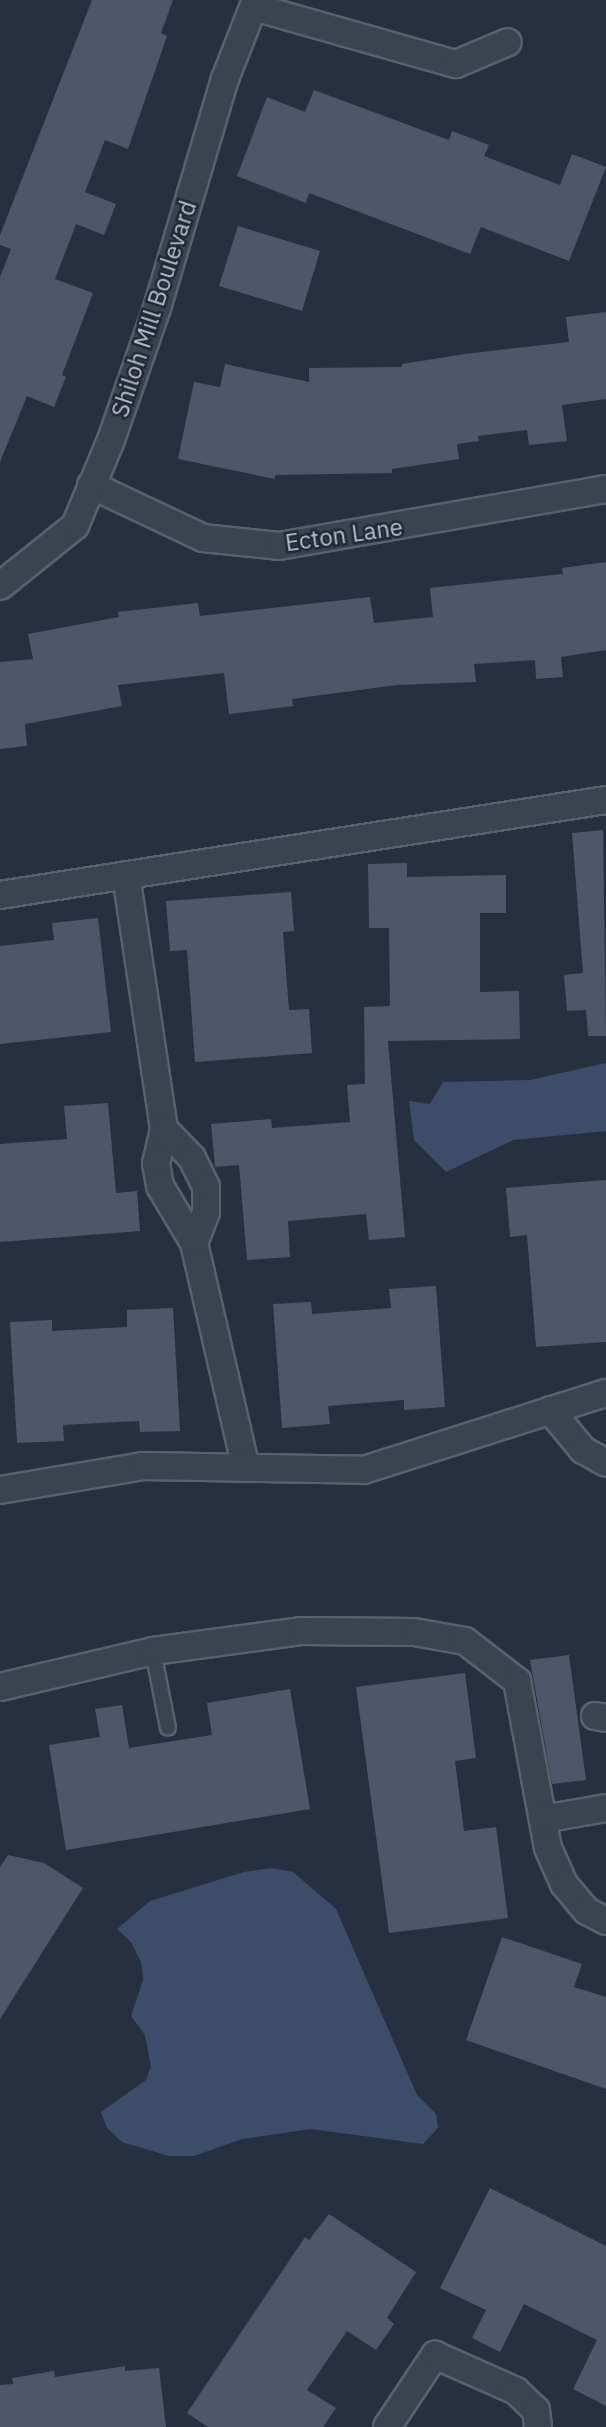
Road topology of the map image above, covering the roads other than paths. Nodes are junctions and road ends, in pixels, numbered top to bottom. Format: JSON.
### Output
{"nodes":[{"id":1,"x":255,"y":4,"type":"edge"},
{"id":2,"x":508,"y":42,"type":"dead end"},
{"id":3,"x":91,"y":485,"type":"junction"},
{"id":4,"x":606,"y":489,"type":"edge"},
{"id":5,"x":0,"y":586,"type":"edge"},
{"id":6,"x":606,"y":800,"type":"edge"},
{"id":7,"x":126,"y":875,"type":"junction"},
{"id":8,"x":0,"y":895,"type":"edge"},
{"id":9,"x":164,"y":1129,"type":"junction"},
{"id":10,"x":194,"y":1243,"type":"junction"},
{"id":11,"x":606,"y":1393,"type":"edge"},
{"id":12,"x":550,"y":1410,"type":"junction"},
{"id":13,"x":606,"y":1463,"type":"edge"},
{"id":14,"x":246,"y":1468,"type":"junction"},
{"id":15,"x":0,"y":1490,"type":"edge"},
{"id":16,"x":153,"y":1651,"type":"junction"},
{"id":17,"x":0,"y":1687,"type":"edge"},
{"id":18,"x":168,"y":1728,"type":"dead end"},
{"id":19,"x":606,"y":1808,"type":"edge"},
{"id":20,"x":543,"y":1819,"type":"junction"},
{"id":21,"x":606,"y":1921,"type":"edge"},
{"id":22,"x":387,"y":2427,"type":"edge"},
{"id":23,"x":538,"y":2427,"type":"edge"}],
"edges":[{"from":1,"to":2,"type":"street"},
{"from":1,"to":3,"type":"street","name":"Shiloh Mill Boulevard"},
{"from":3,"to":4,"type":"street","name":"Ecton Lane"},
{"from":3,"to":5,"type":"street","name":"Shiloh Mill Boulevard"},
{"from":6,"to":7,"type":"street"},
{"from":7,"to":8,"type":"street"},
{"from":7,"to":9,"type":"street"},
{"from":9,"to":10,"type":"street"},
{"from":9,"to":10,"type":"street"},
{"from":10,"to":14,"type":"street"},
{"from":11,"to":12,"type":"street"},
{"from":12,"to":13,"type":"street"},
{"from":12,"to":14,"type":"street"},
{"from":14,"to":15,"type":"street"},
{"from":16,"to":17,"type":"street"},
{"from":16,"to":18,"type":"lane"},
{"from":16,"to":20,"type":"street"},
{"from":19,"to":20,"type":"street"},
{"from":20,"to":21,"type":"street"},
{"from":22,"to":23,"type":"street"}]}
